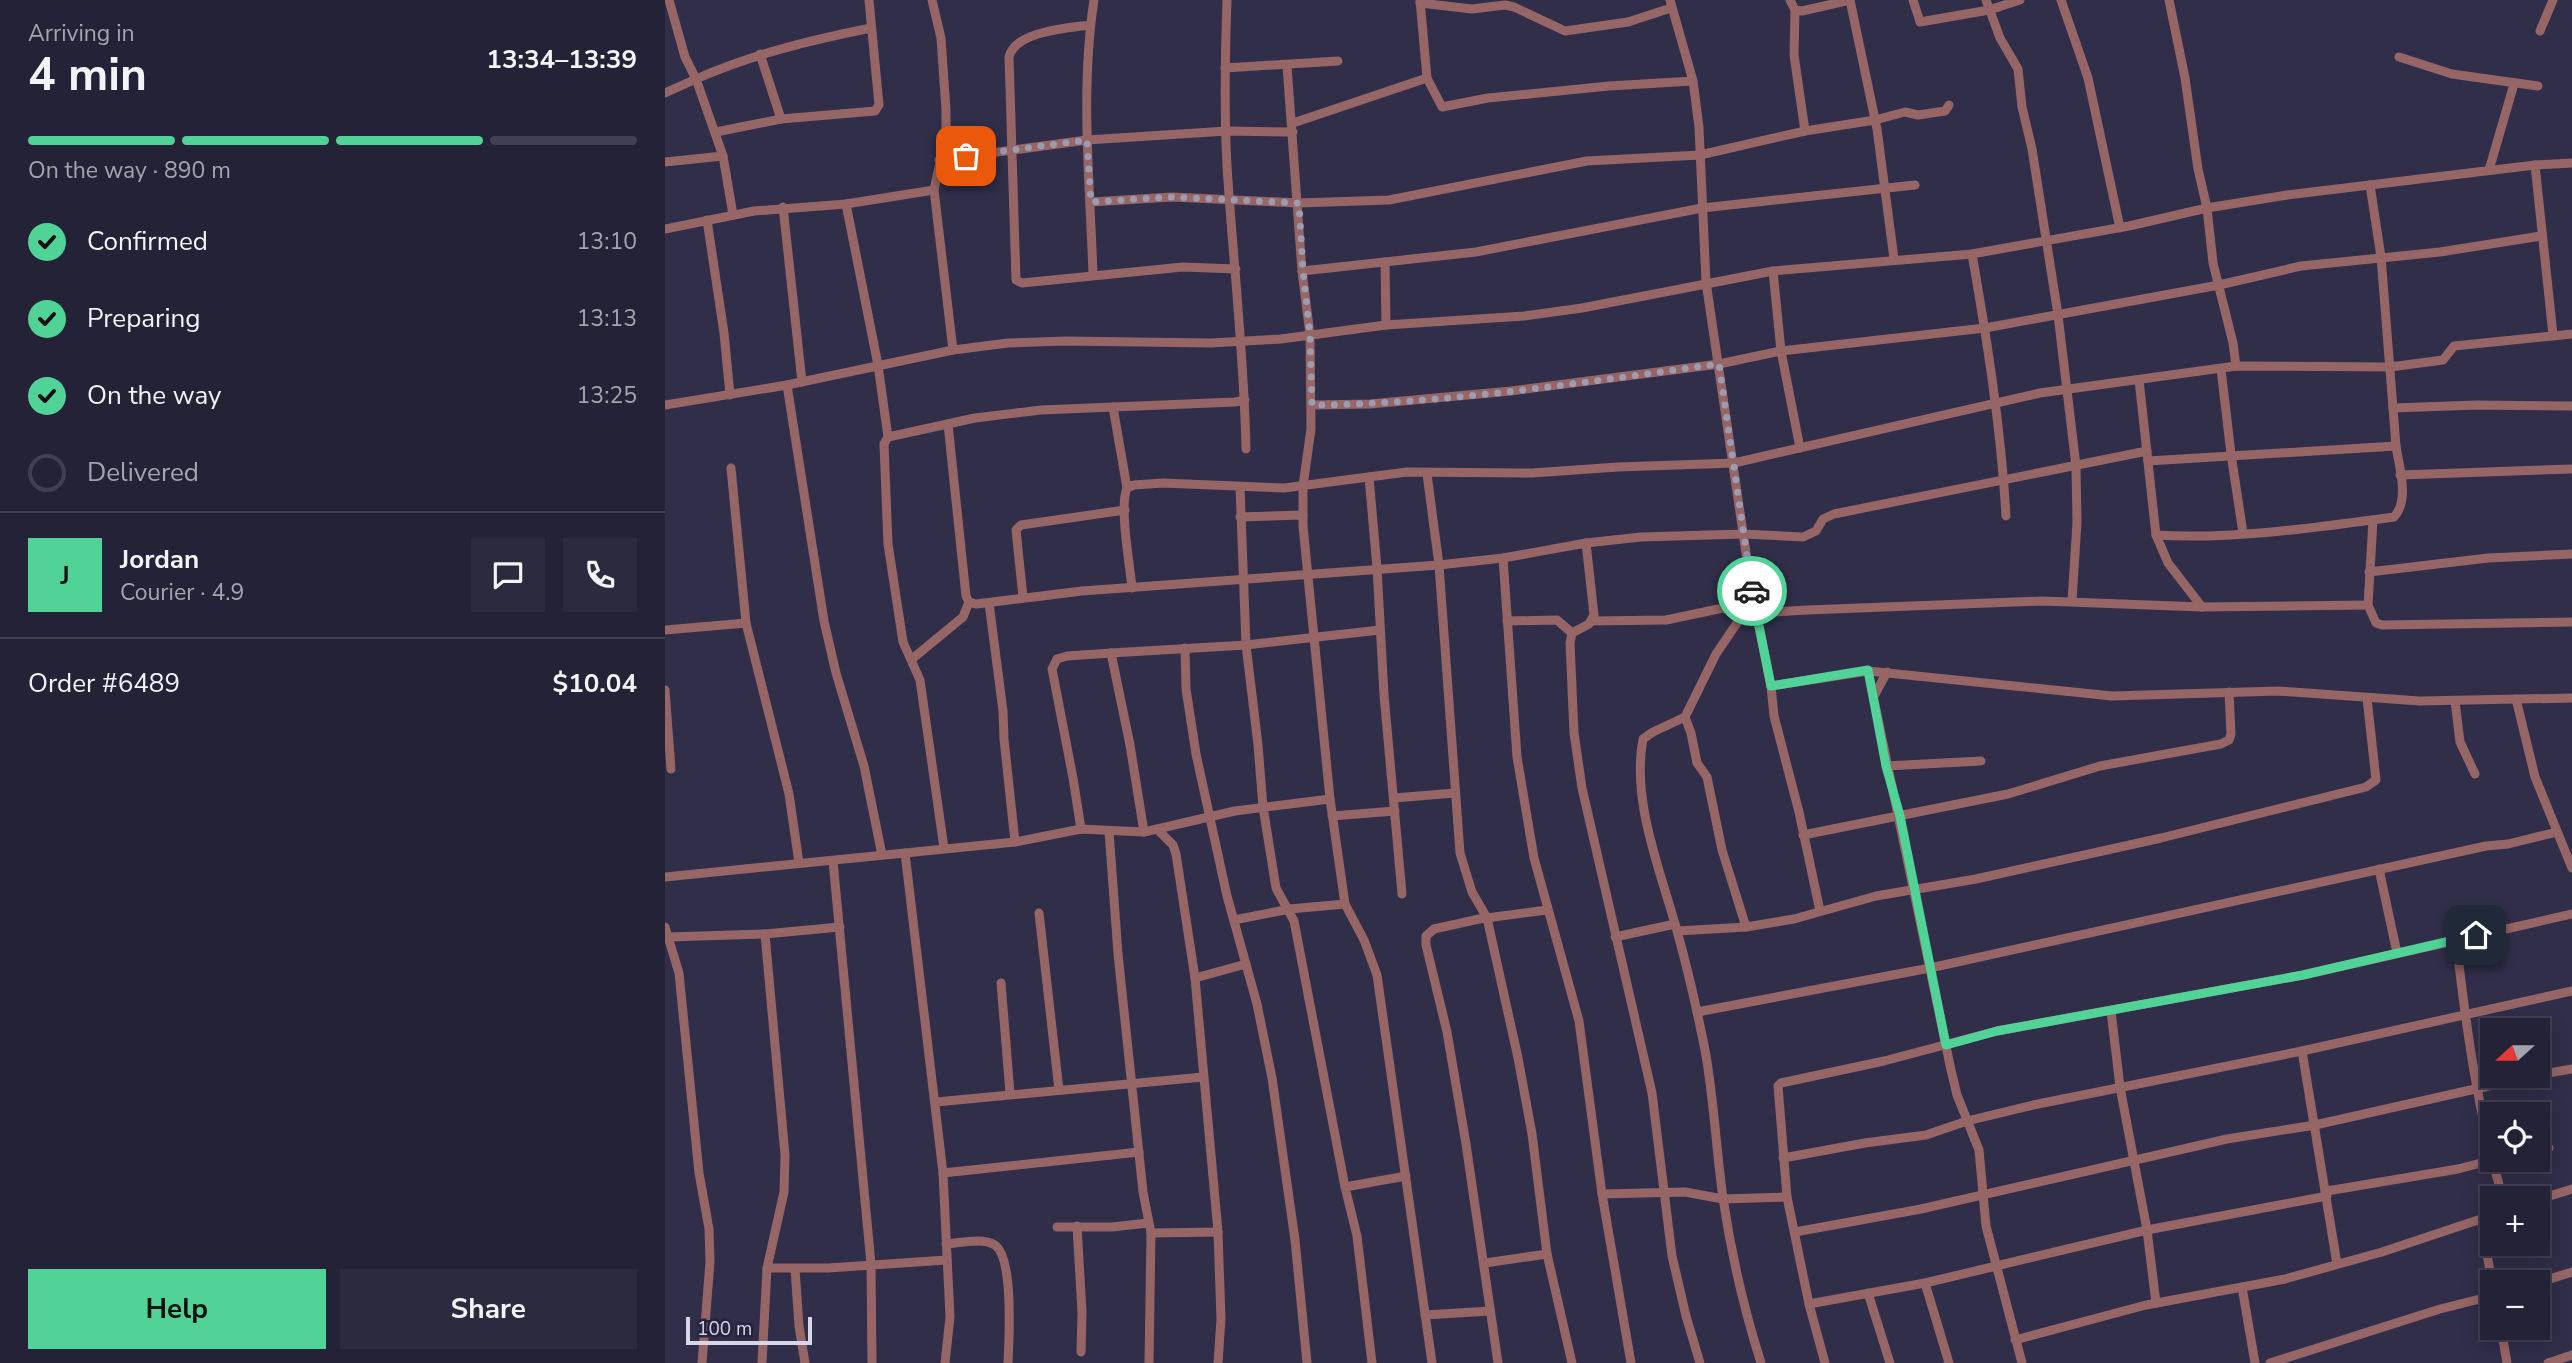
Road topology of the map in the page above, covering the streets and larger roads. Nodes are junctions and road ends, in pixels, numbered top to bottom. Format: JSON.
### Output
{"nodes":[{"id":1,"x":669,"y":0,"type":"edge"},
{"id":2,"x":869,"y":0,"type":"edge"},
{"id":3,"x":932,"y":0,"type":"edge"},
{"id":4,"x":1094,"y":0,"type":"edge"},
{"id":5,"x":1227,"y":0,"type":"edge"},
{"id":6,"x":1790,"y":0,"type":"edge"},
{"id":7,"x":1850,"y":0,"type":"edge"},
{"id":8,"x":1913,"y":0,"type":"edge"},
{"id":9,"x":2019,"y":0,"type":"edge"},
{"id":10,"x":2061,"y":0,"type":"edge"},
{"id":11,"x":2169,"y":0,"type":"edge"},
{"id":12,"x":2553,"y":0,"type":"edge"},
{"id":13,"x":1420,"y":2,"type":"edge"},
{"id":14,"x":1670,"y":4,"type":"edge"},
{"id":15,"x":1988,"y":5,"type":"edge"},
{"id":16,"x":1795,"y":10,"type":"junction"},
{"id":17,"x":1090,"y":25,"type":"junction"},
{"id":18,"x":871,"y":28,"type":"junction"},
{"id":19,"x":2540,"y":31,"type":"dead end"},
{"id":20,"x":760,"y":54,"type":"junction"},
{"id":21,"x":2399,"y":57,"type":"dead end"},
{"id":22,"x":1338,"y":61,"type":"dead end"},
{"id":23,"x":1287,"y":66,"type":"junction"},
{"id":24,"x":1225,"y":68,"type":"junction"},
{"id":25,"x":1427,"y":78,"type":"junction"},
{"id":26,"x":697,"y":79,"type":"junction"},
{"id":27,"x":1693,"y":81,"type":"junction"},
{"id":28,"x":2514,"y":84,"type":"junction"},
{"id":29,"x":2538,"y":86,"type":"dead end"},
{"id":30,"x":665,"y":93,"type":"edge"},
{"id":31,"x":1949,"y":105,"type":"dead end"},
{"id":32,"x":781,"y":119,"type":"junction"},
{"id":33,"x":1875,"y":120,"type":"junction"},
{"id":34,"x":1293,"y":127,"type":"junction"},
{"id":35,"x":1227,"y":131,"type":"junction"},
{"id":36,"x":1805,"y":131,"type":"junction"},
{"id":37,"x":716,"y":132,"type":"junction"},
{"id":38,"x":1087,"y":140,"type":"junction"},
{"id":39,"x":1011,"y":149,"type":"junction"},
{"id":40,"x":1700,"y":155,"type":"junction"},
{"id":41,"x":723,"y":156,"type":"junction"},
{"id":42,"x":939,"y":160,"type":"junction"},
{"id":43,"x":665,"y":162,"type":"edge"},
{"id":44,"x":2572,"y":163,"type":"edge"},
{"id":45,"x":2535,"y":165,"type":"junction"},
{"id":46,"x":2489,"y":170,"type":"junction"},
{"id":47,"x":1915,"y":185,"type":"dead end"},
{"id":48,"x":2370,"y":185,"type":"junction"},
{"id":49,"x":1885,"y":188,"type":"junction"},
{"id":50,"x":935,"y":190,"type":"junction"},
{"id":51,"x":1230,"y":201,"type":"junction"},
{"id":52,"x":1091,"y":202,"type":"junction"},
{"id":53,"x":1299,"y":203,"type":"junction"},
{"id":54,"x":846,"y":204,"type":"junction"},
{"id":55,"x":783,"y":207,"type":"junction"},
{"id":56,"x":1702,"y":208,"type":"junction"},
{"id":57,"x":2207,"y":208,"type":"junction"},
{"id":58,"x":733,"y":215,"type":"junction"},
{"id":59,"x":707,"y":220,"type":"junction"},
{"id":60,"x":2120,"y":228,"type":"junction"},
{"id":61,"x":665,"y":229,"type":"edge"},
{"id":62,"x":2541,"y":236,"type":"junction"},
{"id":63,"x":2045,"y":242,"type":"junction"},
{"id":64,"x":1972,"y":254,"type":"junction"},
{"id":65,"x":2381,"y":257,"type":"junction"},
{"id":66,"x":1894,"y":260,"type":"junction"},
{"id":67,"x":1385,"y":261,"type":"junction"},
{"id":68,"x":1236,"y":269,"type":"junction"},
{"id":69,"x":1303,"y":271,"type":"junction"},
{"id":70,"x":1773,"y":271,"type":"junction"},
{"id":71,"x":1093,"y":275,"type":"junction"},
{"id":72,"x":1706,"y":282,"type":"junction"},
{"id":73,"x":2219,"y":285,"type":"junction"},
{"id":74,"x":2058,"y":315,"type":"junction"},
{"id":75,"x":1385,"y":326,"type":"junction"},
{"id":76,"x":1986,"y":328,"type":"junction"},
{"id":77,"x":2572,"y":334,"type":"edge"},
{"id":78,"x":1310,"y":335,"type":"junction"},
{"id":79,"x":2553,"y":335,"type":"junction"},
{"id":80,"x":1241,"y":341,"type":"junction"},
{"id":81,"x":953,"y":350,"type":"junction"},
{"id":82,"x":1781,"y":351,"type":"junction"},
{"id":83,"x":1719,"y":364,"type":"junction"},
{"id":84,"x":878,"y":365,"type":"junction"},
{"id":85,"x":2236,"y":366,"type":"junction"},
{"id":86,"x":2390,"y":367,"type":"junction"},
{"id":87,"x":2221,"y":369,"type":"junction"},
{"id":88,"x":2139,"y":380,"type":"junction"},
{"id":89,"x":802,"y":382,"type":"junction"},
{"id":90,"x":787,"y":385,"type":"junction"},
{"id":91,"x":2068,"y":390,"type":"junction"},
{"id":92,"x":730,"y":395,"type":"junction"},
{"id":93,"x":1245,"y":400,"type":"junction"},
{"id":94,"x":1993,"y":404,"type":"junction"},
{"id":95,"x":665,"y":405,"type":"edge"},
{"id":96,"x":1312,"y":405,"type":"junction"},
{"id":97,"x":2572,"y":406,"type":"edge"},
{"id":98,"x":1113,"y":407,"type":"junction"},
{"id":99,"x":2393,"y":408,"type":"junction"},
{"id":100,"x":948,"y":424,"type":"junction"},
{"id":101,"x":888,"y":437,"type":"junction"},
{"id":102,"x":2396,"y":446,"type":"junction"},
{"id":103,"x":1800,"y":448,"type":"junction"},
{"id":104,"x":1246,"y":449,"type":"dead end"},
{"id":105,"x":2231,"y":454,"type":"junction"},
{"id":106,"x":2148,"y":456,"type":"junction"},
{"id":107,"x":1734,"y":463,"type":"junction"},
{"id":108,"x":2076,"y":467,"type":"junction"},
{"id":109,"x":731,"y":468,"type":"dead end"},
{"id":110,"x":2572,"y":469,"type":"edge"},
{"id":111,"x":1427,"y":474,"type":"junction"},
{"id":112,"x":2400,"y":475,"type":"junction"},
{"id":113,"x":1369,"y":477,"type":"junction"},
{"id":114,"x":2004,"y":481,"type":"junction"},
{"id":115,"x":1303,"y":486,"type":"junction"},
{"id":116,"x":1240,"y":487,"type":"junction"},
{"id":117,"x":1127,"y":488,"type":"junction"},
{"id":118,"x":1125,"y":510,"type":"junction"},
{"id":119,"x":1303,"y":515,"type":"junction"},
{"id":120,"x":2006,"y":516,"type":"dead end"},
{"id":121,"x":1240,"y":517,"type":"junction"},
{"id":122,"x":2373,"y":520,"type":"junction"},
{"id":123,"x":2243,"y":533,"type":"junction"},
{"id":124,"x":1743,"y":534,"type":"junction"},
{"id":125,"x":2156,"y":535,"type":"junction"},
{"id":126,"x":1585,"y":543,"type":"junction"},
{"id":127,"x":2572,"y":554,"type":"edge"},
{"id":128,"x":1503,"y":558,"type":"junction"},
{"id":129,"x":1440,"y":565,"type":"junction"},
{"id":130,"x":1377,"y":568,"type":"junction"},
{"id":131,"x":2369,"y":572,"type":"junction"},
{"id":132,"x":1308,"y":573,"type":"junction"},
{"id":133,"x":1243,"y":580,"type":"junction"},
{"id":134,"x":1132,"y":588,"type":"junction"},
{"id":135,"x":1023,"y":597,"type":"junction"},
{"id":136,"x":2072,"y":601,"type":"junction"},
{"id":137,"x":969,"y":602,"type":"junction"},
{"id":138,"x":989,"y":603,"type":"junction"},
{"id":139,"x":2368,"y":605,"type":"junction"},
{"id":140,"x":2202,"y":607,"type":"junction"},
{"id":141,"x":1757,"y":613,"type":"junction"},
{"id":142,"x":1741,"y":617,"type":"junction"},
{"id":143,"x":1507,"y":621,"type":"junction"},
{"id":144,"x":1592,"y":621,"type":"junction"},
{"id":145,"x":2572,"y":622,"type":"edge"},
{"id":146,"x":746,"y":623,"type":"junction"},
{"id":147,"x":665,"y":630,"type":"edge"},
{"id":148,"x":1380,"y":630,"type":"junction"},
{"id":149,"x":1572,"y":633,"type":"junction"},
{"id":150,"x":1315,"y":636,"type":"junction"},
{"id":151,"x":1246,"y":645,"type":"junction"},
{"id":152,"x":1185,"y":648,"type":"junction"},
{"id":153,"x":1111,"y":653,"type":"junction"},
{"id":154,"x":912,"y":659,"type":"junction"},
{"id":155,"x":1868,"y":670,"type":"junction"},
{"id":156,"x":1887,"y":672,"type":"junction"},
{"id":157,"x":1771,"y":686,"type":"junction"},
{"id":158,"x":665,"y":690,"type":"edge"},
{"id":159,"x":2229,"y":692,"type":"junction"},
{"id":160,"x":1874,"y":695,"type":"junction"},
{"id":161,"x":2367,"y":698,"type":"junction"},
{"id":162,"x":2572,"y":698,"type":"edge"},
{"id":163,"x":2516,"y":699,"type":"junction"},
{"id":164,"x":2455,"y":701,"type":"junction"},
{"id":165,"x":1685,"y":717,"type":"junction"},
{"id":166,"x":1981,"y":761,"type":"dead end"},
{"id":167,"x":1886,"y":766,"type":"junction"},
{"id":168,"x":671,"y":769,"type":"dead end"},
{"id":169,"x":2475,"y":774,"type":"dead end"},
{"id":170,"x":1455,"y":793,"type":"junction"},
{"id":171,"x":1394,"y":798,"type":"junction"},
{"id":172,"x":1330,"y":799,"type":"junction"},
{"id":173,"x":1262,"y":807,"type":"junction"},
{"id":174,"x":1395,"y":811,"type":"junction"},
{"id":175,"x":1211,"y":816,"type":"junction"},
{"id":176,"x":1332,"y":816,"type":"junction"},
{"id":177,"x":1900,"y":816,"type":"junction"},
{"id":178,"x":1081,"y":829,"type":"junction"},
{"id":179,"x":1158,"y":830,"type":"junction"},
{"id":180,"x":1109,"y":831,"type":"junction"},
{"id":181,"x":1144,"y":832,"type":"junction"},
{"id":182,"x":2557,"y":832,"type":"junction"},
{"id":183,"x":1803,"y":835,"type":"junction"},
{"id":184,"x":1015,"y":842,"type":"junction"},
{"id":185,"x":944,"y":848,"type":"junction"},
{"id":186,"x":905,"y":853,"type":"junction"},
{"id":187,"x":882,"y":855,"type":"junction"},
{"id":188,"x":833,"y":861,"type":"junction"},
{"id":189,"x":799,"y":863,"type":"junction"},
{"id":190,"x":2572,"y":868,"type":"edge"},
{"id":191,"x":2379,"y":869,"type":"junction"},
{"id":192,"x":665,"y":877,"type":"edge"},
{"id":193,"x":1914,"y":890,"type":"junction"},
{"id":194,"x":1402,"y":894,"type":"dead end"},
{"id":195,"x":1345,"y":904,"type":"junction"},
{"id":196,"x":1290,"y":909,"type":"junction"},
{"id":197,"x":1547,"y":910,"type":"junction"},
{"id":198,"x":1820,"y":911,"type":"junction"},
{"id":199,"x":1039,"y":913,"type":"dead end"},
{"id":200,"x":2572,"y":914,"type":"edge"},
{"id":201,"x":1487,"y":918,"type":"junction"},
{"id":202,"x":1234,"y":920,"type":"junction"},
{"id":203,"x":840,"y":927,"type":"junction"},
{"id":204,"x":1677,"y":927,"type":"junction"},
{"id":205,"x":1746,"y":927,"type":"junction"},
{"id":206,"x":667,"y":932,"type":"edge"},
{"id":207,"x":765,"y":934,"type":"junction"},
{"id":208,"x":1615,"y":937,"type":"junction"},
{"id":209,"x":2456,"y":939,"type":"junction"},
{"id":210,"x":2397,"y":953,"type":"junction"},
{"id":211,"x":1246,"y":964,"type":"junction"},
{"id":212,"x":1930,"y":968,"type":"junction"},
{"id":213,"x":1195,"y":978,"type":"junction"},
{"id":214,"x":1001,"y":983,"type":"dead end"},
{"id":215,"x":2572,"y":991,"type":"edge"},
{"id":216,"x":2111,"y":1011,"type":"junction"},
{"id":217,"x":1697,"y":1012,"type":"junction"},
{"id":218,"x":2465,"y":1015,"type":"junction"},
{"id":219,"x":1946,"y":1045,"type":"junction"},
{"id":220,"x":2302,"y":1051,"type":"junction"},
{"id":221,"x":2572,"y":1069,"type":"edge"},
{"id":222,"x":2550,"y":1073,"type":"edge"},
{"id":223,"x":1203,"y":1077,"type":"junction"},
{"id":224,"x":1132,"y":1083,"type":"junction"},
{"id":225,"x":2120,"y":1087,"type":"junction"},
{"id":226,"x":2480,"y":1087,"type":"edge"},
{"id":227,"x":2477,"y":1088,"type":"junction"},
{"id":228,"x":1059,"y":1090,"type":"junction"},
{"id":229,"x":1010,"y":1093,"type":"junction"},
{"id":230,"x":936,"y":1102,"type":"junction"},
{"id":231,"x":2480,"y":1102,"type":"edge"},
{"id":232,"x":1967,"y":1121,"type":"junction"},
{"id":233,"x":2315,"y":1125,"type":"junction"},
{"id":234,"x":1139,"y":1152,"type":"junction"},
{"id":235,"x":1783,"y":1158,"type":"junction"},
{"id":236,"x":2133,"y":1160,"type":"junction"},
{"id":237,"x":2480,"y":1163,"type":"edge"},
{"id":238,"x":943,"y":1173,"type":"junction"},
{"id":239,"x":1406,"y":1176,"type":"junction"},
{"id":240,"x":1345,"y":1187,"type":"junction"},
{"id":241,"x":2572,"y":1189,"type":"edge"},
{"id":242,"x":1663,"y":1192,"type":"junction"},
{"id":243,"x":2327,"y":1193,"type":"junction"},
{"id":244,"x":1602,"y":1194,"type":"junction"},
{"id":245,"x":1983,"y":1196,"type":"junction"},
{"id":246,"x":2550,"y":1196,"type":"edge"},
{"id":247,"x":1787,"y":1197,"type":"junction"},
{"id":248,"x":1723,"y":1199,"type":"junction"},
{"id":249,"x":2480,"y":1219,"type":"edge"},
{"id":250,"x":1077,"y":1226,"type":"junction"},
{"id":251,"x":1057,"y":1227,"type":"dead end"},
{"id":252,"x":1149,"y":1228,"type":"junction"},
{"id":253,"x":2147,"y":1230,"type":"junction"},
{"id":254,"x":1218,"y":1232,"type":"junction"},
{"id":255,"x":1795,"y":1232,"type":"junction"},
{"id":256,"x":946,"y":1244,"type":"junction"},
{"id":257,"x":1547,"y":1254,"type":"junction"},
{"id":258,"x":947,"y":1260,"type":"junction"},
{"id":259,"x":1485,"y":1263,"type":"junction"},
{"id":260,"x":871,"y":1264,"type":"junction"},
{"id":261,"x":2337,"y":1265,"type":"junction"},
{"id":262,"x":1996,"y":1267,"type":"junction"},
{"id":263,"x":767,"y":1268,"type":"junction"},
{"id":264,"x":795,"y":1269,"type":"junction"},
{"id":265,"x":2572,"y":1272,"type":"edge"},
{"id":266,"x":2550,"y":1279,"type":"edge"},
{"id":267,"x":1925,"y":1283,"type":"junction"},
{"id":268,"x":2242,"y":1287,"type":"junction"},
{"id":269,"x":1868,"y":1293,"type":"junction"},
{"id":270,"x":2480,"y":1299,"type":"edge"},
{"id":271,"x":2156,"y":1303,"type":"junction"},
{"id":272,"x":1809,"y":1304,"type":"junction"},
{"id":273,"x":1490,"y":1311,"type":"junction"},
{"id":274,"x":1425,"y":1315,"type":"junction"},
{"id":275,"x":2015,"y":1340,"type":"junction"},
{"id":276,"x":2503,"y":1340,"type":"edge"},
{"id":277,"x":1081,"y":1352,"type":"dead end"},
{"id":278,"x":2572,"y":1355,"type":"edge"},
{"id":279,"x":702,"y":1363,"type":"edge"},
{"id":280,"x":762,"y":1363,"type":"edge"},
{"id":281,"x":805,"y":1363,"type":"edge"},
{"id":282,"x":872,"y":1363,"type":"edge"},
{"id":283,"x":945,"y":1363,"type":"edge"},
{"id":284,"x":1008,"y":1363,"type":"edge"},
{"id":285,"x":1149,"y":1363,"type":"edge"},
{"id":286,"x":1218,"y":1363,"type":"edge"},
{"id":287,"x":1307,"y":1363,"type":"edge"},
{"id":288,"x":1373,"y":1363,"type":"edge"},
{"id":289,"x":1432,"y":1363,"type":"edge"},
{"id":290,"x":1498,"y":1363,"type":"edge"},
{"id":291,"x":1572,"y":1363,"type":"edge"},
{"id":292,"x":1631,"y":1363,"type":"edge"},
{"id":293,"x":1700,"y":1363,"type":"edge"},
{"id":294,"x":1761,"y":1363,"type":"edge"},
{"id":295,"x":1825,"y":1363,"type":"edge"},
{"id":296,"x":1890,"y":1363,"type":"edge"},
{"id":297,"x":1949,"y":1363,"type":"edge"},
{"id":298,"x":2022,"y":1363,"type":"edge"},
{"id":299,"x":2255,"y":1363,"type":"edge"},
{"id":300,"x":2270,"y":1363,"type":"edge"},
{"id":301,"x":2507,"y":1363,"type":"edge"},
{"id":302,"x":2548,"y":1363,"type":"edge"}],
"edges":[{"from":1,"to":26,"type":"street"},
{"from":2,"to":18,"type":"street"},
{"from":3,"to":42,"type":"street"},
{"from":4,"to":17,"type":"street"},
{"from":5,"to":24,"type":"street"},
{"from":6,"to":16,"type":"street"},
{"from":7,"to":16,"type":"street"},
{"from":7,"to":33,"type":"street"},
{"from":8,"to":15,"type":"street"},
{"from":9,"to":15,"type":"street"},
{"from":10,"to":60,"type":"street"},
{"from":11,"to":57,"type":"street"},
{"from":12,"to":19,"type":"street"},
{"from":13,"to":14,"type":"street"},
{"from":13,"to":25,"type":"street"},
{"from":14,"to":27,"type":"street"},
{"from":15,"to":63,"type":"street"},
{"from":16,"to":36,"type":"street"},
{"from":17,"to":38,"type":"street"},
{"from":17,"to":39,"type":"street"},
{"from":18,"to":20,"type":"street"},
{"from":18,"to":32,"type":"street"},
{"from":20,"to":26,"type":"street"},
{"from":20,"to":32,"type":"street"},
{"from":21,"to":28,"type":"street"},
{"from":22,"to":23,"type":"street"},
{"from":23,"to":24,"type":"street"},
{"from":23,"to":34,"type":"street"},
{"from":24,"to":35,"type":"street"},
{"from":25,"to":27,"type":"street"},
{"from":25,"to":34,"type":"street"},
{"from":26,"to":30,"type":"street"},
{"from":26,"to":37,"type":"street"},
{"from":27,"to":40,"type":"street"},
{"from":28,"to":29,"type":"street"},
{"from":28,"to":46,"type":"street"},
{"from":31,"to":33,"type":"street"},
{"from":32,"to":37,"type":"street"},
{"from":33,"to":36,"type":"street"},
{"from":33,"to":49,"type":"street"},
{"from":34,"to":35,"type":"street"},
{"from":34,"to":53,"type":"street"},
{"from":35,"to":38,"type":"street"},
{"from":35,"to":51,"type":"street"},
{"from":36,"to":40,"type":"street"},
{"from":37,"to":41,"type":"street"},
{"from":38,"to":39,"type":"street"},
{"from":38,"to":52,"type":"street"},
{"from":39,"to":42,"type":"street"},
{"from":39,"to":71,"type":"street"},
{"from":40,"to":53,"type":"street"},
{"from":40,"to":56,"type":"street"},
{"from":41,"to":43,"type":"street"},
{"from":41,"to":58,"type":"street"},
{"from":42,"to":50,"type":"street"},
{"from":44,"to":45,"type":"street"},
{"from":45,"to":46,"type":"street"},
{"from":45,"to":62,"type":"street"},
{"from":46,"to":48,"type":"street"},
{"from":47,"to":49,"type":"street"},
{"from":48,"to":57,"type":"street"},
{"from":48,"to":65,"type":"street"},
{"from":49,"to":56,"type":"street"},
{"from":49,"to":66,"type":"street"},
{"from":50,"to":54,"type":"street"},
{"from":50,"to":81,"type":"street"},
{"from":51,"to":52,"type":"street"},
{"from":51,"to":53,"type":"street"},
{"from":51,"to":68,"type":"street"},
{"from":52,"to":71,"type":"street"},
{"from":53,"to":69,"type":"street"},
{"from":54,"to":55,"type":"street"},
{"from":54,"to":84,"type":"street"},
{"from":55,"to":58,"type":"street"},
{"from":55,"to":89,"type":"street"},
{"from":56,"to":67,"type":"street"},
{"from":56,"to":72,"type":"street"},
{"from":57,"to":60,"type":"street"},
{"from":57,"to":73,"type":"street"},
{"from":58,"to":59,"type":"street"},
{"from":59,"to":61,"type":"street"},
{"from":59,"to":92,"type":"street"},
{"from":60,"to":63,"type":"street"},
{"from":62,"to":65,"type":"street"},
{"from":62,"to":79,"type":"street"},
{"from":63,"to":64,"type":"street"},
{"from":63,"to":74,"type":"street"},
{"from":64,"to":66,"type":"street"},
{"from":64,"to":76,"type":"street"},
{"from":65,"to":73,"type":"street"},
{"from":65,"to":86,"type":"street"},
{"from":66,"to":70,"type":"street"},
{"from":67,"to":69,"type":"street"},
{"from":67,"to":75,"type":"street"},
{"from":68,"to":71,"type":"street"},
{"from":68,"to":80,"type":"street"},
{"from":69,"to":78,"type":"street"},
{"from":70,"to":72,"type":"street"},
{"from":70,"to":82,"type":"street"},
{"from":72,"to":75,"type":"street"},
{"from":72,"to":83,"type":"street"},
{"from":73,"to":74,"type":"street"},
{"from":73,"to":85,"type":"street"},
{"from":74,"to":76,"type":"street"},
{"from":74,"to":91,"type":"street"},
{"from":75,"to":78,"type":"street"},
{"from":76,"to":82,"type":"street"},
{"from":76,"to":94,"type":"street"},
{"from":77,"to":79,"type":"street"},
{"from":78,"to":80,"type":"street"},
{"from":78,"to":96,"type":"street"},
{"from":79,"to":86,"type":"street"},
{"from":80,"to":81,"type":"street"},
{"from":80,"to":93,"type":"street"},
{"from":81,"to":84,"type":"street"},
{"from":82,"to":83,"type":"street"},
{"from":82,"to":103,"type":"street"},
{"from":83,"to":96,"type":"street"},
{"from":83,"to":107,"type":"street"},
{"from":84,"to":89,"type":"street"},
{"from":84,"to":101,"type":"street"},
{"from":85,"to":86,"type":"street"},
{"from":85,"to":87,"type":"street"},
{"from":86,"to":99,"type":"street"},
{"from":87,"to":88,"type":"street"},
{"from":87,"to":105,"type":"street"},
{"from":88,"to":91,"type":"street"},
{"from":88,"to":106,"type":"street"},
{"from":89,"to":90,"type":"street"},
{"from":90,"to":92,"type":"street"},
{"from":90,"to":187,"type":"street"},
{"from":91,"to":94,"type":"street"},
{"from":91,"to":108,"type":"street"},
{"from":92,"to":95,"type":"street"},
{"from":93,"to":98,"type":"street"},
{"from":93,"to":104,"type":"street"},
{"from":94,"to":103,"type":"street"},
{"from":94,"to":114,"type":"street"},
{"from":96,"to":115,"type":"street"},
{"from":97,"to":99,"type":"street"},
{"from":98,"to":100,"type":"street"},
{"from":98,"to":117,"type":"street"},
{"from":99,"to":102,"type":"street"},
{"from":100,"to":101,"type":"street"},
{"from":100,"to":137,"type":"street"},
{"from":101,"to":154,"type":"street"},
{"from":102,"to":105,"type":"street"},
{"from":102,"to":112,"type":"street"},
{"from":103,"to":107,"type":"street"},
{"from":105,"to":106,"type":"street"},
{"from":105,"to":123,"type":"street"},
{"from":106,"to":108,"type":"street"},
{"from":106,"to":125,"type":"street"},
{"from":107,"to":111,"type":"street"},
{"from":107,"to":124,"type":"street"},
{"from":108,"to":114,"type":"street"},
{"from":108,"to":136,"type":"street"},
{"from":109,"to":146,"type":"street"},
{"from":110,"to":112,"type":"street"},
{"from":111,"to":113,"type":"street"},
{"from":111,"to":129,"type":"street"},
{"from":112,"to":122,"type":"street"},
{"from":113,"to":115,"type":"street"},
{"from":113,"to":130,"type":"street"},
{"from":114,"to":120,"type":"street"},
{"from":114,"to":124,"type":"street"},
{"from":115,"to":116,"type":"street"},
{"from":115,"to":119,"type":"street"},
{"from":116,"to":117,"type":"street"},
{"from":116,"to":121,"type":"street"},
{"from":117,"to":118,"type":"street"},
{"from":118,"to":134,"type":"street"},
{"from":118,"to":135,"type":"street"},
{"from":119,"to":121,"type":"street"},
{"from":119,"to":132,"type":"street"},
{"from":121,"to":133,"type":"street"},
{"from":122,"to":123,"type":"street"},
{"from":122,"to":131,"type":"street"},
{"from":123,"to":125,"type":"street"},
{"from":124,"to":126,"type":"street"},
{"from":124,"to":141,"type":"street"},
{"from":125,"to":140,"type":"street"},
{"from":126,"to":128,"type":"street"},
{"from":126,"to":144,"type":"street"},
{"from":127,"to":131,"type":"street"},
{"from":128,"to":129,"type":"street"},
{"from":128,"to":143,"type":"street"},
{"from":129,"to":130,"type":"street"},
{"from":129,"to":170,"type":"street"},
{"from":130,"to":132,"type":"street"},
{"from":130,"to":148,"type":"street"},
{"from":131,"to":139,"type":"street"},
{"from":132,"to":133,"type":"street"},
{"from":132,"to":150,"type":"street"},
{"from":133,"to":134,"type":"street"},
{"from":133,"to":151,"type":"street"},
{"from":134,"to":135,"type":"street"},
{"from":135,"to":138,"type":"street"},
{"from":136,"to":140,"type":"street"},
{"from":136,"to":141,"type":"street"},
{"from":137,"to":138,"type":"street"},
{"from":137,"to":154,"type":"street"},
{"from":138,"to":184,"type":"street"},
{"from":139,"to":140,"type":"street"},
{"from":139,"to":145,"type":"street"},
{"from":141,"to":142,"type":"street"},
{"from":141,"to":157,"type":"street"},
{"from":142,"to":144,"type":"street"},
{"from":142,"to":165,"type":"street"},
{"from":143,"to":149,"type":"street"},
{"from":143,"to":197,"type":"street"},
{"from":144,"to":149,"type":"street"},
{"from":146,"to":147,"type":"street"},
{"from":146,"to":189,"type":"street"},
{"from":148,"to":150,"type":"street"},
{"from":148,"to":171,"type":"street"},
{"from":149,"to":208,"type":"street"},
{"from":150,"to":151,"type":"street"},
{"from":150,"to":172,"type":"street"},
{"from":151,"to":152,"type":"street"},
{"from":151,"to":173,"type":"street"},
{"from":152,"to":153,"type":"street"},
{"from":152,"to":175,"type":"street"},
{"from":153,"to":178,"type":"street"},
{"from":153,"to":181,"type":"street"},
{"from":154,"to":185,"type":"street"},
{"from":155,"to":156,"type":"street"},
{"from":155,"to":157,"type":"street"},
{"from":155,"to":160,"type":"street"},
{"from":156,"to":159,"type":"street"},
{"from":156,"to":160,"type":"street"},
{"from":157,"to":183,"type":"street"},
{"from":158,"to":168,"type":"street"},
{"from":159,"to":161,"type":"street"},
{"from":159,"to":177,"type":"street"},
{"from":160,"to":167,"type":"street"},
{"from":161,"to":164,"type":"street"},
{"from":161,"to":193,"type":"street"},
{"from":162,"to":163,"type":"street"},
{"from":163,"to":164,"type":"street"},
{"from":163,"to":182,"type":"street"},
{"from":164,"to":169,"type":"street"},
{"from":165,"to":204,"type":"street"},
{"from":165,"to":205,"type":"street"},
{"from":166,"to":167,"type":"street"},
{"from":167,"to":177,"type":"street"},
{"from":170,"to":171,"type":"street"},
{"from":170,"to":201,"type":"street"},
{"from":171,"to":174,"type":"street"},
{"from":172,"to":173,"type":"street"},
{"from":172,"to":176,"type":"street"},
{"from":173,"to":175,"type":"street"},
{"from":173,"to":196,"type":"street"},
{"from":174,"to":176,"type":"street"},
{"from":174,"to":194,"type":"street"},
{"from":175,"to":179,"type":"street"},
{"from":175,"to":202,"type":"street"},
{"from":176,"to":195,"type":"street"},
{"from":177,"to":183,"type":"street"},
{"from":177,"to":193,"type":"street"},
{"from":178,"to":180,"type":"street"},
{"from":178,"to":184,"type":"street"},
{"from":179,"to":181,"type":"street"},
{"from":179,"to":213,"type":"street"},
{"from":180,"to":181,"type":"street"},
{"from":180,"to":224,"type":"street"},
{"from":182,"to":190,"type":"street"},
{"from":182,"to":191,"type":"street"},
{"from":183,"to":198,"type":"street"},
{"from":184,"to":185,"type":"street"},
{"from":185,"to":186,"type":"street"},
{"from":186,"to":187,"type":"street"},
{"from":186,"to":230,"type":"street"},
{"from":187,"to":188,"type":"street"},
{"from":188,"to":189,"type":"street"},
{"from":188,"to":203,"type":"street"},
{"from":189,"to":192,"type":"street"},
{"from":191,"to":210,"type":"street"},
{"from":191,"to":212,"type":"street"},
{"from":193,"to":198,"type":"street"},
{"from":193,"to":212,"type":"street"},
{"from":195,"to":196,"type":"street"},
{"from":195,"to":239,"type":"street"},
{"from":196,"to":202,"type":"street"},
{"from":196,"to":240,"type":"street"},
{"from":197,"to":201,"type":"street"},
{"from":197,"to":244,"type":"street"},
{"from":198,"to":205,"type":"street"},
{"from":199,"to":228,"type":"street"},
{"from":200,"to":209,"type":"street"},
{"from":201,"to":257,"type":"street"},
{"from":201,"to":259,"type":"street"},
{"from":202,"to":211,"type":"street"},
{"from":203,"to":207,"type":"street"},
{"from":203,"to":260,"type":"street"},
{"from":204,"to":205,"type":"street"},
{"from":204,"to":208,"type":"street"},
{"from":204,"to":217,"type":"street"},
{"from":206,"to":207,"type":"street"},
{"from":206,"to":279,"type":"street"},
{"from":207,"to":263,"type":"street"},
{"from":208,"to":242,"type":"street"},
{"from":209,"to":210,"type":"street"},
{"from":209,"to":218,"type":"street"},
{"from":210,"to":216,"type":"street"},
{"from":211,"to":213,"type":"street"},
{"from":211,"to":287,"type":"street"},
{"from":212,"to":217,"type":"street"},
{"from":212,"to":219,"type":"street"},
{"from":213,"to":223,"type":"street"},
{"from":214,"to":229,"type":"street"},
{"from":215,"to":218,"type":"street"},
{"from":216,"to":219,"type":"street"},
{"from":216,"to":225,"type":"street"},
{"from":217,"to":248,"type":"street"},
{"from":218,"to":220,"type":"street"},
{"from":218,"to":227,"type":"street"},
{"from":219,"to":232,"type":"street"},
{"from":219,"to":235,"type":"street"},
{"from":220,"to":225,"type":"street"},
{"from":220,"to":233,"type":"street"},
{"from":221,"to":222,"type":"street"},
{"from":223,"to":224,"type":"street"},
{"from":223,"to":254,"type":"street"},
{"from":224,"to":228,"type":"street"},
{"from":224,"to":234,"type":"street"},
{"from":225,"to":232,"type":"street"},
{"from":225,"to":236,"type":"street"},
{"from":226,"to":227,"type":"street"},
{"from":227,"to":231,"type":"street"},
{"from":227,"to":233,"type":"street"},
{"from":228,"to":229,"type":"street"},
{"from":229,"to":230,"type":"street"},
{"from":230,"to":238,"type":"street"},
{"from":232,"to":235,"type":"street"},
{"from":232,"to":245,"type":"street"},
{"from":233,"to":236,"type":"street"},
{"from":233,"to":243,"type":"street"},
{"from":234,"to":238,"type":"street"},
{"from":234,"to":252,"type":"street"},
{"from":235,"to":247,"type":"street"},
{"from":236,"to":245,"type":"street"},
{"from":236,"to":253,"type":"street"},
{"from":237,"to":243,"type":"street"},
{"from":238,"to":256,"type":"street"},
{"from":239,"to":240,"type":"street"},
{"from":239,"to":274,"type":"street"},
{"from":240,"to":288,"type":"street"},
{"from":241,"to":246,"type":"street"},
{"from":242,"to":244,"type":"street"},
{"from":242,"to":248,"type":"street"},
{"from":242,"to":293,"type":"street"},
{"from":243,"to":253,"type":"street"},
{"from":243,"to":261,"type":"street"},
{"from":244,"to":292,"type":"street"},
{"from":245,"to":255,"type":"street"},
{"from":245,"to":262,"type":"street"},
{"from":247,"to":248,"type":"street"},
{"from":247,"to":255,"type":"street"},
{"from":248,"to":294,"type":"street"},
{"from":249,"to":261,"type":"street"},
{"from":250,"to":251,"type":"street"},
{"from":250,"to":252,"type":"street"},
{"from":250,"to":277,"type":"street"},
{"from":252,"to":254,"type":"street"},
{"from":252,"to":285,"type":"street"},
{"from":253,"to":262,"type":"street"},
{"from":253,"to":271,"type":"street"},
{"from":254,"to":286,"type":"street"},
{"from":255,"to":272,"type":"street"},
{"from":256,"to":258,"type":"street"},
{"from":256,"to":284,"type":"street"},
{"from":257,"to":259,"type":"street"},
{"from":257,"to":291,"type":"street"},
{"from":258,"to":260,"type":"street"},
{"from":258,"to":283,"type":"street"},
{"from":259,"to":273,"type":"street"},
{"from":260,"to":264,"type":"street"},
{"from":260,"to":282,"type":"street"},
{"from":261,"to":268,"type":"street"},
{"from":262,"to":267,"type":"street"},
{"from":262,"to":275,"type":"street"},
{"from":263,"to":264,"type":"street"},
{"from":263,"to":280,"type":"street"},
{"from":264,"to":281,"type":"street"},
{"from":265,"to":266,"type":"street"},
{"from":267,"to":269,"type":"street"},
{"from":267,"to":297,"type":"street"},
{"from":268,"to":271,"type":"street"},
{"from":268,"to":299,"type":"street"},
{"from":269,"to":272,"type":"street"},
{"from":269,"to":296,"type":"street"},
{"from":270,"to":300,"type":"street"},
{"from":271,"to":275,"type":"street"},
{"from":272,"to":295,"type":"street"},
{"from":273,"to":274,"type":"street"},
{"from":273,"to":290,"type":"street"},
{"from":274,"to":289,"type":"street"},
{"from":275,"to":298,"type":"street"},
{"from":276,"to":301,"type":"street"},
{"from":278,"to":302,"type":"street"}]}
